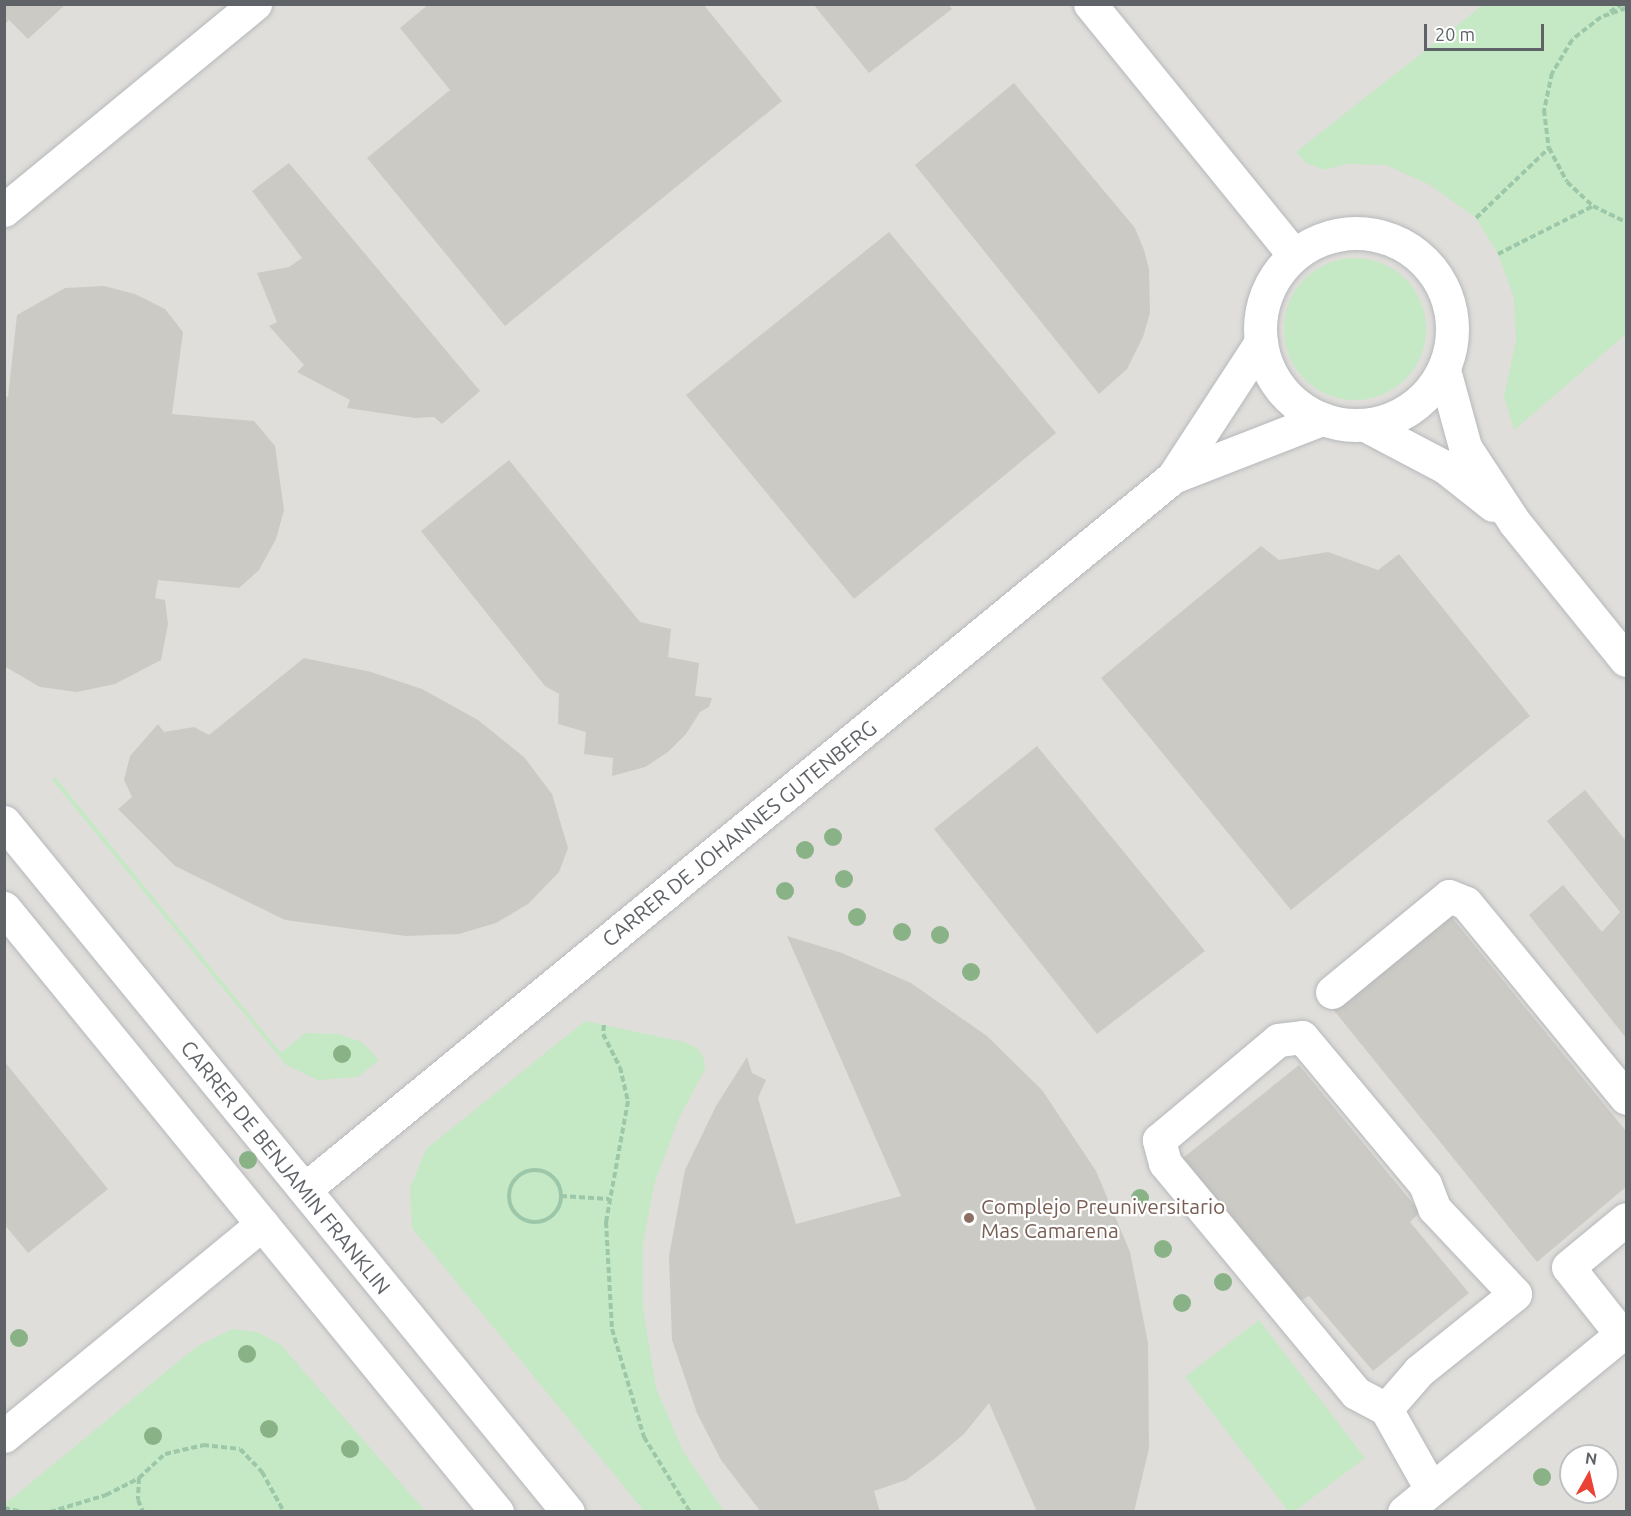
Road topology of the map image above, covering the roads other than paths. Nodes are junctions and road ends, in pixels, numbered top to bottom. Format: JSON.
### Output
{"nodes":[{"id":1,"x":255,"y":4,"type":"edge"},
{"id":2,"x":1090,"y":4,"type":"edge"},
{"id":3,"x":4,"y":210,"type":"edge"},
{"id":4,"x":1294,"y":255,"type":"junction"},
{"id":5,"x":1261,"y":342,"type":"junction"},
{"id":6,"x":1444,"y":370,"type":"junction"},
{"id":7,"x":1322,"y":419,"type":"junction"},
{"id":8,"x":1365,"y":424,"type":"junction"},
{"id":9,"x":1173,"y":477,"type":"junction"},
{"id":10,"x":1515,"y":523,"type":"junction"},
{"id":11,"x":1626,"y":660,"type":"edge"},
{"id":12,"x":4,"y":822,"type":"edge"},
{"id":13,"x":4,"y":908,"type":"edge"},
{"id":14,"x":1332,"y":992,"type":"dead end"},
{"id":15,"x":1626,"y":1098,"type":"edge"},
{"id":16,"x":305,"y":1189,"type":"junction"},
{"id":17,"x":1626,"y":1219,"type":"edge"},
{"id":18,"x":262,"y":1224,"type":"junction"},
{"id":19,"x":1624,"y":1332,"type":"edge"},
{"id":20,"x":1386,"y":1408,"type":"junction"},
{"id":21,"x":4,"y":1436,"type":"edge"},
{"id":22,"x":1431,"y":1489,"type":"junction"},
{"id":23,"x":497,"y":1512,"type":"edge"},
{"id":24,"x":568,"y":1512,"type":"edge"},
{"id":25,"x":1404,"y":1512,"type":"edge"}],
"edges":[{"from":1,"to":3,"type":"street"},
{"from":2,"to":4,"type":"street"},
{"from":4,"to":5,"type":"street"},
{"from":4,"to":6,"type":"street"},
{"from":5,"to":7,"type":"street"},
{"from":5,"to":9,"type":"street","name":"CARRER DE JOHANNES GUTENBERG"},
{"from":6,"to":8,"type":"street"},
{"from":6,"to":10,"type":"street"},
{"from":7,"to":8,"type":"street"},
{"from":7,"to":9,"type":"street","name":"CARRER DE JOHANNES GUTENBERG"},
{"from":8,"to":10,"type":"street"},
{"from":9,"to":16,"type":"street","name":"CARRER DE JOHANNES GUTENBERG"},
{"from":10,"to":11,"type":"street"},
{"from":12,"to":16,"type":"street","name":"CARRER DE BENJAMIN FRANKLIN"},
{"from":13,"to":18,"type":"street"},
{"from":14,"to":15,"type":"street"},
{"from":16,"to":24,"type":"street","name":"CARRER DE BENJAMIN FRANKLIN"},
{"from":17,"to":19,"type":"street"},
{"from":18,"to":21,"type":"street"},
{"from":18,"to":23,"type":"street"},
{"from":19,"to":22,"type":"street"},
{"from":20,"to":20,"type":"street"},
{"from":20,"to":22,"type":"street"},
{"from":22,"to":25,"type":"street"}]}
